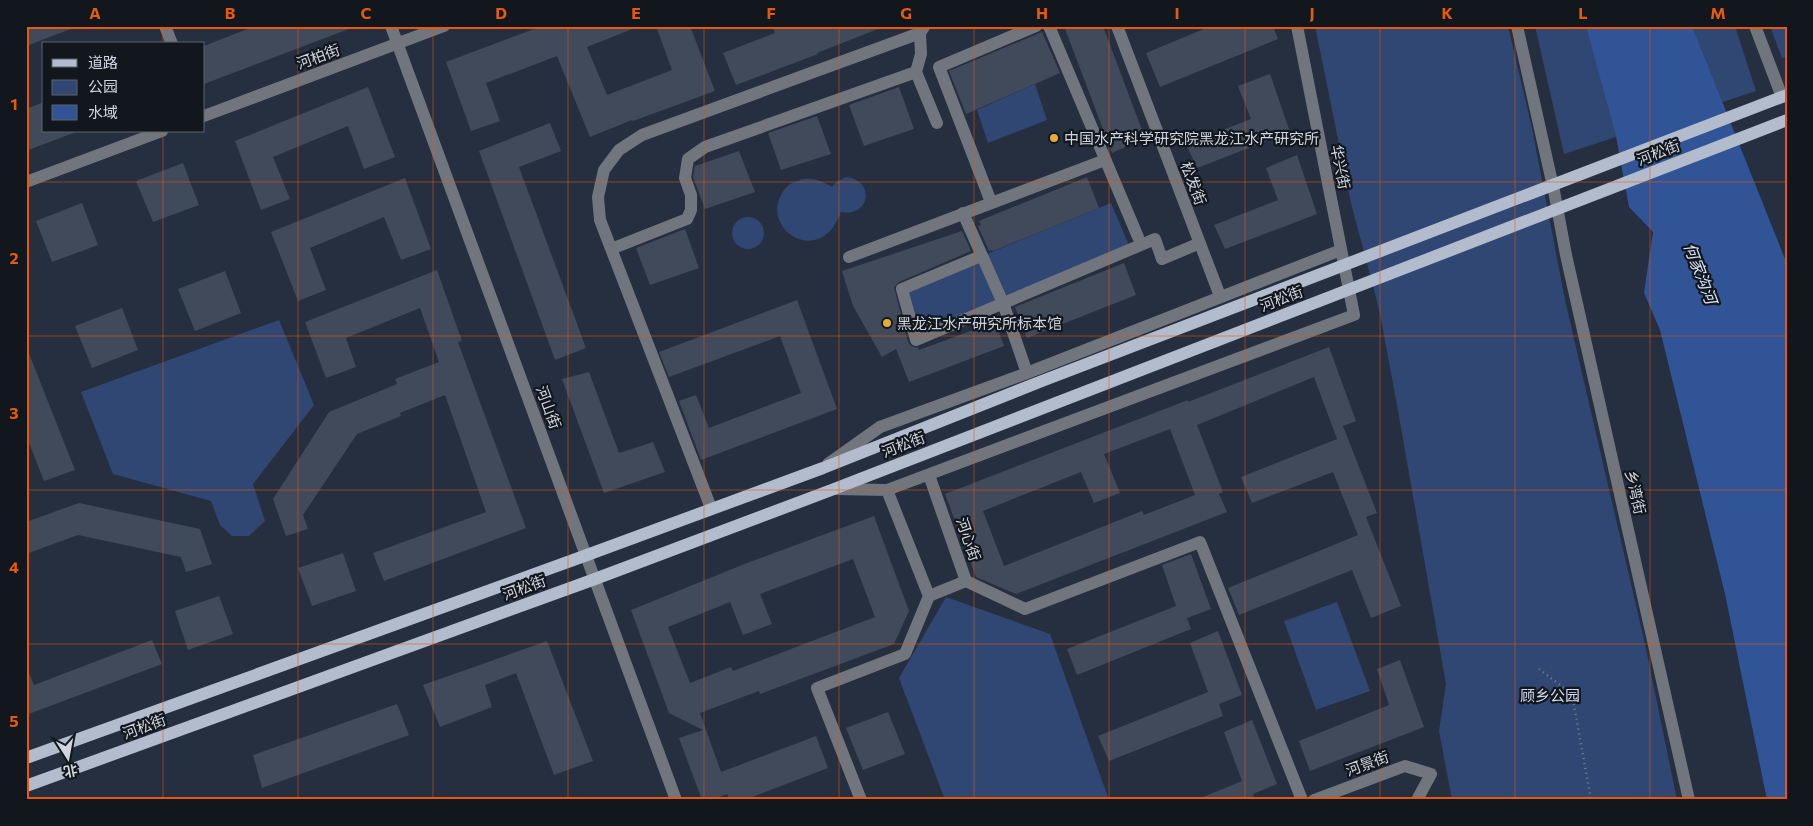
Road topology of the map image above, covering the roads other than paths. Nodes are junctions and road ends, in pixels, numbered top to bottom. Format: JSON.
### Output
{"nodes":[{"id":1,"x":165,"y":26,"type":"edge"},
{"id":2,"x":390,"y":26,"type":"edge"},
{"id":3,"x":444,"y":26,"type":"edge"},
{"id":4,"x":1036,"y":26,"type":"edge"},
{"id":5,"x":1049,"y":26,"type":"edge"},
{"id":6,"x":1117,"y":26,"type":"edge"},
{"id":7,"x":1297,"y":26,"type":"edge"},
{"id":8,"x":1517,"y":26,"type":"edge"},
{"id":9,"x":1755,"y":26,"type":"edge"},
{"id":10,"x":923,"y":30,"type":"edge"},
{"id":11,"x":171,"y":42,"type":"edge"},
{"id":12,"x":397,"y":44,"type":"junction"},
{"id":13,"x":916,"y":72,"type":"junction"},
{"id":14,"x":1784,"y":96,"type":"edge"},
{"id":15,"x":205,"y":116,"type":"edge"},
{"id":16,"x":1787,"y":120,"type":"edge"},
{"id":17,"x":937,"y":123,"type":"dead end"},
{"id":18,"x":159,"y":132,"type":"edge"},
{"id":19,"x":1105,"y":160,"type":"junction"},
{"id":20,"x":26,"y":182,"type":"edge"},
{"id":21,"x":990,"y":202,"type":"junction"},
{"id":22,"x":963,"y":213,"type":"junction"},
{"id":23,"x":1138,"y":237,"type":"dead end"},
{"id":24,"x":1200,"y":243,"type":"junction"},
{"id":25,"x":611,"y":249,"type":"junction"},
{"id":26,"x":1341,"y":250,"type":"junction"},
{"id":27,"x":981,"y":256,"type":"junction"},
{"id":28,"x":849,"y":257,"type":"dead end"},
{"id":29,"x":1220,"y":296,"type":"junction"},
{"id":30,"x":1002,"y":303,"type":"junction"},
{"id":31,"x":1027,"y":373,"type":"junction"},
{"id":32,"x":823,"y":468,"type":"junction"},
{"id":33,"x":929,"y":475,"type":"junction"},
{"id":34,"x":834,"y":489,"type":"junction"},
{"id":35,"x":887,"y":490,"type":"junction"},
{"id":36,"x":711,"y":508,"type":"junction"},
{"id":37,"x":587,"y":555,"type":"junction"},
{"id":38,"x":595,"y":579,"type":"junction"},
{"id":39,"x":966,"y":581,"type":"junction"},
{"id":40,"x":929,"y":596,"type":"junction"},
{"id":41,"x":26,"y":758,"type":"edge"},
{"id":42,"x":26,"y":786,"type":"edge"},
{"id":43,"x":676,"y":800,"type":"edge"},
{"id":44,"x":861,"y":800,"type":"edge"},
{"id":45,"x":1302,"y":800,"type":"edge"},
{"id":46,"x":1314,"y":800,"type":"edge"},
{"id":47,"x":1417,"y":800,"type":"edge"},
{"id":48,"x":1689,"y":800,"type":"edge"}],
"edges":[{"from":1,"to":11,"type":"street"},
{"from":2,"to":12,"type":"street","name":"河山街"},
{"from":3,"to":12,"type":"street","name":"河柏街"},
{"from":4,"to":21,"type":"street"},
{"from":5,"to":19,"type":"street"},
{"from":6,"to":24,"type":"street","name":"松发街"},
{"from":7,"to":26,"type":"street","name":"华兴街"},
{"from":8,"to":48,"type":"street","name":"乡湾街"},
{"from":9,"to":14,"type":"street"},
{"from":10,"to":13,"type":"street"},
{"from":10,"to":25,"type":"street"},
{"from":12,"to":15,"type":"street","name":"河柏街"},
{"from":12,"to":37,"type":"street","name":"河山街"},
{"from":13,"to":17,"type":"street"},
{"from":13,"to":25,"type":"street"},
{"from":14,"to":32,"type":"main road","name":"河松街"},
{"from":16,"to":34,"type":"main road","name":"河松街"},
{"from":18,"to":20,"type":"street"},
{"from":19,"to":21,"type":"street"},
{"from":19,"to":23,"type":"street"},
{"from":21,"to":22,"type":"street"},
{"from":22,"to":27,"type":"street"},
{"from":22,"to":28,"type":"street"},
{"from":24,"to":29,"type":"street","name":"松发街"},
{"from":24,"to":30,"type":"street"},
{"from":25,"to":36,"type":"street"},
{"from":26,"to":29,"type":"street"},
{"from":26,"to":33,"type":"street","name":"华兴街"},
{"from":27,"to":30,"type":"street"},
{"from":27,"to":30,"type":"street"},
{"from":29,"to":31,"type":"street"},
{"from":30,"to":31,"type":"street"},
{"from":31,"to":32,"type":"street"},
{"from":32,"to":36,"type":"main road","name":"河松街"},
{"from":33,"to":35,"type":"street"},
{"from":33,"to":39,"type":"street","name":"河心街"},
{"from":34,"to":35,"type":"street"},
{"from":34,"to":38,"type":"main road","name":"河松街"},
{"from":35,"to":40,"type":"street"},
{"from":36,"to":37,"type":"main road","name":"河松街"},
{"from":37,"to":38,"type":"street","name":"河山街"},
{"from":37,"to":41,"type":"main road","name":"河松街"},
{"from":38,"to":42,"type":"main road","name":"河松街"},
{"from":38,"to":43,"type":"street","name":"河山街"},
{"from":39,"to":40,"type":"street","name":"河心街"},
{"from":39,"to":45,"type":"street"},
{"from":40,"to":44,"type":"street"},
{"from":46,"to":47,"type":"street","name":"河景街"}]}
